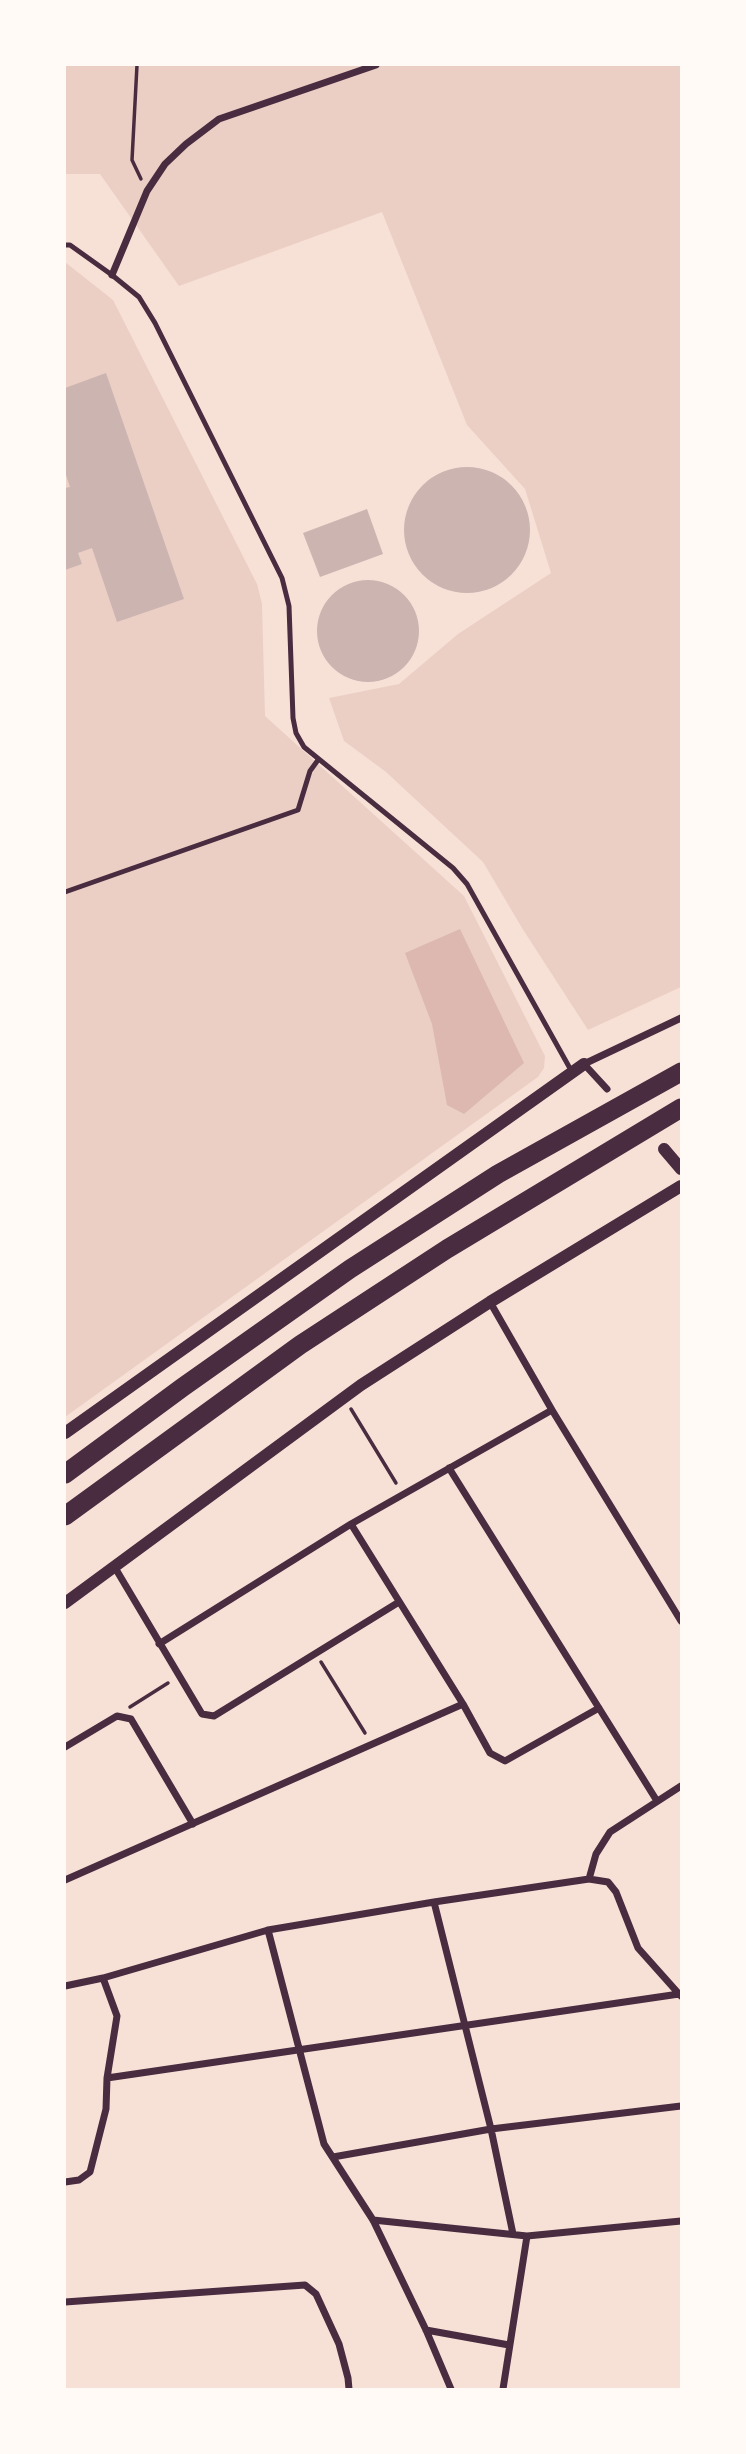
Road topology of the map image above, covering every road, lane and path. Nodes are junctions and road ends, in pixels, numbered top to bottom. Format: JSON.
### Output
{"nodes":[{"id":1,"x":137,"y":65,"type":"edge"},
{"id":2,"x":376,"y":65,"type":"edge"},
{"id":3,"x":147,"y":191,"type":"junction"},
{"id":4,"x":65,"y":245,"type":"edge"},
{"id":5,"x":112,"y":275,"type":"junction"},
{"id":6,"x":318,"y":760,"type":"junction"},
{"id":7,"x":65,"y":892,"type":"edge"},
{"id":8,"x":681,"y":1018,"type":"edge"},
{"id":9,"x":584,"y":1064,"type":"junction"},
{"id":10,"x":573,"y":1072,"type":"junction"},
{"id":11,"x":681,"y":1072,"type":"edge"},
{"id":12,"x":607,"y":1089,"type":"dead end"},
{"id":13,"x":681,"y":1108,"type":"edge"},
{"id":14,"x":664,"y":1149,"type":"dead end"},
{"id":15,"x":681,"y":1169,"type":"edge"},
{"id":16,"x":681,"y":1186,"type":"edge"},
{"id":17,"x":490,"y":1302,"type":"junction"},
{"id":18,"x":344,"y":1397,"type":"junction"},
{"id":19,"x":552,"y":1410,"type":"junction"},
{"id":20,"x":65,"y":1433,"type":"edge"},
{"id":21,"x":449,"y":1468,"type":"junction"},
{"id":22,"x":65,"y":1475,"type":"edge"},
{"id":23,"x":403,"y":1494,"type":"junction"},
{"id":24,"x":65,"y":1516,"type":"edge"},
{"id":25,"x":351,"y":1524,"type":"junction"},
{"id":26,"x":114,"y":1565,"type":"junction"},
{"id":27,"x":65,"y":1602,"type":"edge"},
{"id":28,"x":399,"y":1602,"type":"junction"},
{"id":29,"x":681,"y":1621,"type":"edge"},
{"id":30,"x":159,"y":1644,"type":"junction"},
{"id":31,"x":316,"y":1654,"type":"junction"},
{"id":32,"x":179,"y":1676,"type":"junction"},
{"id":33,"x":463,"y":1704,"type":"junction"},
{"id":34,"x":600,"y":1708,"type":"junction"},
{"id":35,"x":117,"y":1716,"type":"junction"},
{"id":36,"x":372,"y":1744,"type":"junction"},
{"id":37,"x":65,"y":1747,"type":"edge"},
{"id":38,"x":681,"y":1786,"type":"edge"},
{"id":39,"x":657,"y":1801,"type":"junction"},
{"id":40,"x":193,"y":1824,"type":"junction"},
{"id":41,"x":589,"y":1879,"type":"junction"},
{"id":42,"x":65,"y":1880,"type":"edge"},
{"id":43,"x":434,"y":1902,"type":"junction"},
{"id":44,"x":268,"y":1930,"type":"junction"},
{"id":45,"x":103,"y":1978,"type":"junction"},
{"id":46,"x":65,"y":1986,"type":"edge"},
{"id":47,"x":680,"y":1995,"type":"edge"},
{"id":48,"x":466,"y":2025,"type":"junction"},
{"id":49,"x":302,"y":2051,"type":"junction"},
{"id":50,"x":107,"y":2078,"type":"junction"},
{"id":51,"x":681,"y":2106,"type":"edge"},
{"id":52,"x":491,"y":2129,"type":"junction"},
{"id":53,"x":333,"y":2157,"type":"junction"},
{"id":54,"x":65,"y":2182,"type":"edge"},
{"id":55,"x":373,"y":2220,"type":"junction"},
{"id":56,"x":681,"y":2221,"type":"edge"},
{"id":57,"x":513,"y":2234,"type":"junction"},
{"id":58,"x":527,"y":2236,"type":"junction"},
{"id":59,"x":65,"y":2302,"type":"edge"},
{"id":60,"x":425,"y":2330,"type":"junction"},
{"id":61,"x":509,"y":2345,"type":"junction"},
{"id":62,"x":349,"y":2389,"type":"edge"},
{"id":63,"x":451,"y":2389,"type":"edge"},
{"id":64,"x":502,"y":2389,"type":"edge"}],
"edges":[{"from":1,"to":3,"type":"path"},
{"from":2,"to":3,"type":"street"},
{"from":3,"to":5,"type":"street"},
{"from":4,"to":5,"type":"lane"},
{"from":5,"to":6,"type":"lane"},
{"from":6,"to":7,"type":"lane"},
{"from":6,"to":10,"type":"lane"},
{"from":8,"to":9,"type":"street"},
{"from":9,"to":10,"type":"street"},
{"from":9,"to":12,"type":"street"},
{"from":10,"to":20,"type":"street"},
{"from":11,"to":22,"type":"highway"},
{"from":13,"to":24,"type":"highway"},
{"from":14,"to":15,"type":"street"},
{"from":16,"to":17,"type":"street"},
{"from":17,"to":18,"type":"street"},
{"from":17,"to":19,"type":"street"},
{"from":18,"to":23,"type":"path"},
{"from":18,"to":26,"type":"street"},
{"from":19,"to":21,"type":"street"},
{"from":19,"to":29,"type":"street"},
{"from":21,"to":23,"type":"street"},
{"from":21,"to":34,"type":"street"},
{"from":23,"to":25,"type":"street"},
{"from":25,"to":28,"type":"street"},
{"from":25,"to":30,"type":"street"},
{"from":26,"to":27,"type":"street"},
{"from":26,"to":30,"type":"street"},
{"from":28,"to":31,"type":"street"},
{"from":28,"to":33,"type":"street"},
{"from":30,"to":32,"type":"street"},
{"from":31,"to":32,"type":"street"},
{"from":31,"to":36,"type":"path"},
{"from":32,"to":35,"type":"path"},
{"from":33,"to":34,"type":"street"},
{"from":33,"to":36,"type":"street"},
{"from":34,"to":39,"type":"street"},
{"from":35,"to":37,"type":"street"},
{"from":35,"to":40,"type":"street"},
{"from":36,"to":40,"type":"street"},
{"from":38,"to":39,"type":"street"},
{"from":39,"to":41,"type":"street"},
{"from":40,"to":42,"type":"street"},
{"from":41,"to":43,"type":"street"},
{"from":41,"to":47,"type":"street"},
{"from":43,"to":44,"type":"street"},
{"from":43,"to":48,"type":"street"},
{"from":44,"to":45,"type":"street"},
{"from":44,"to":49,"type":"street"},
{"from":45,"to":46,"type":"street"},
{"from":45,"to":50,"type":"street"},
{"from":47,"to":48,"type":"street"},
{"from":48,"to":49,"type":"street"},
{"from":48,"to":52,"type":"street"},
{"from":49,"to":50,"type":"street"},
{"from":49,"to":53,"type":"street"},
{"from":50,"to":54,"type":"street"},
{"from":51,"to":52,"type":"street"},
{"from":52,"to":53,"type":"street"},
{"from":52,"to":57,"type":"street"},
{"from":53,"to":55,"type":"street"},
{"from":55,"to":57,"type":"street"},
{"from":55,"to":60,"type":"street"},
{"from":56,"to":58,"type":"street"},
{"from":57,"to":58,"type":"street"},
{"from":58,"to":61,"type":"street"},
{"from":59,"to":62,"type":"street"},
{"from":60,"to":61,"type":"street"},
{"from":60,"to":63,"type":"street"},
{"from":61,"to":64,"type":"street"}]}
